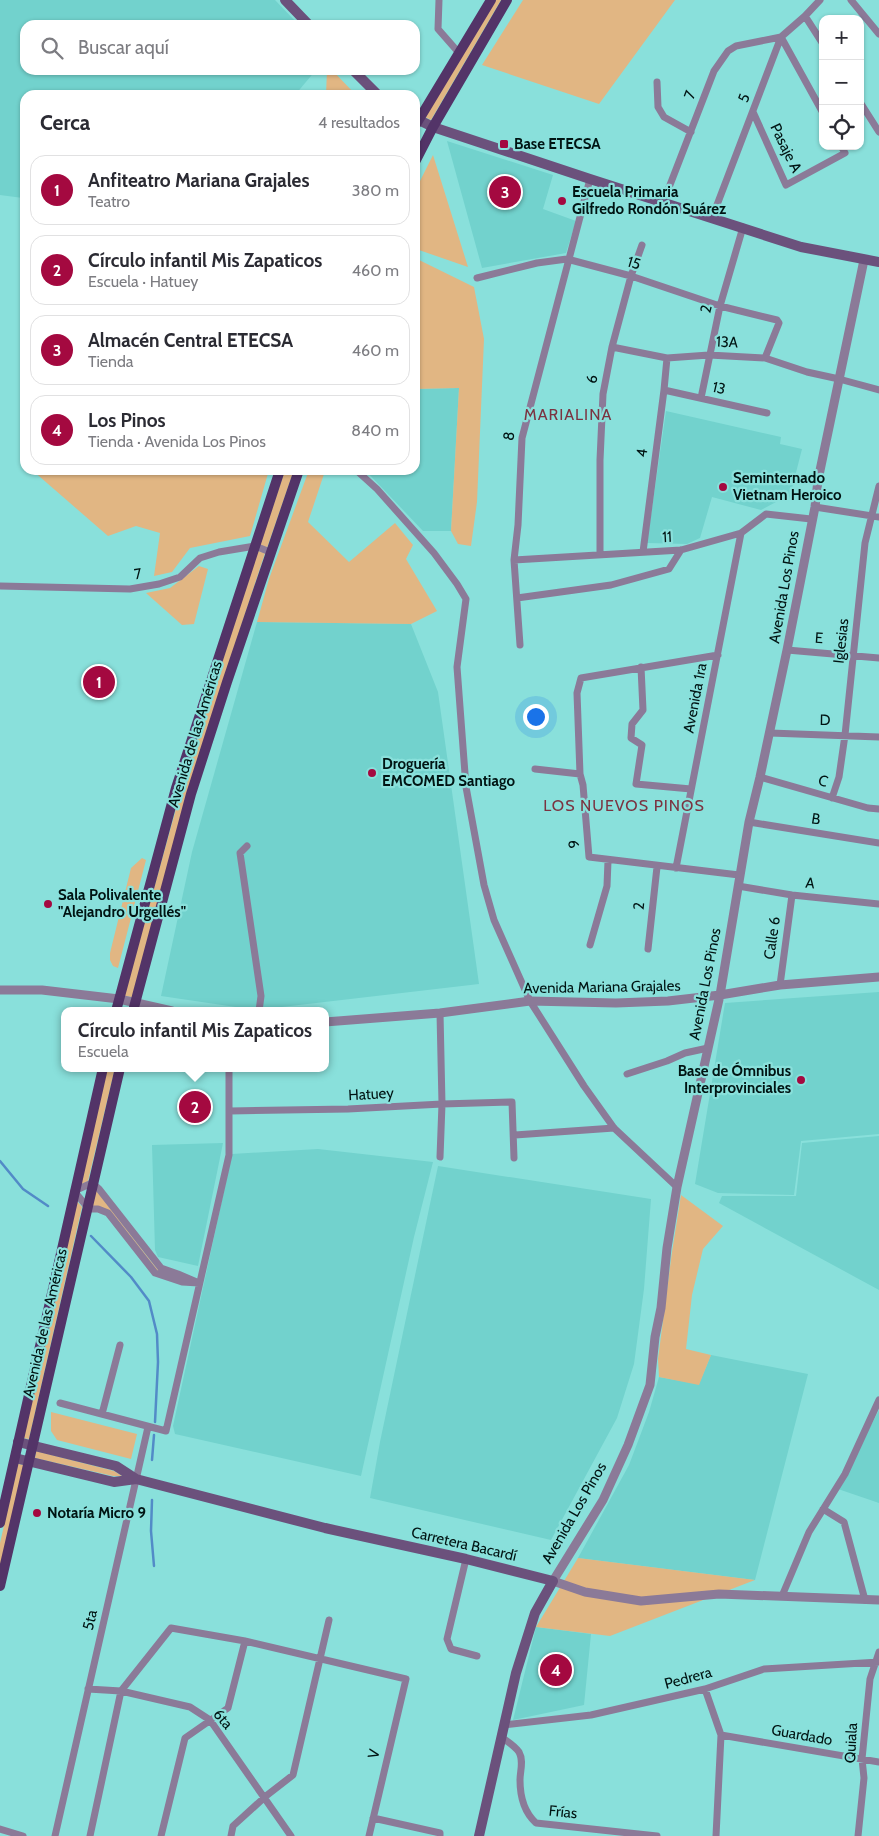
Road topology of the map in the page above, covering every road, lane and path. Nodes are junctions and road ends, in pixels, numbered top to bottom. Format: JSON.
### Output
{"nodes":[{"id":1,"x":285,"y":0,"type":"edge"},
{"id":2,"x":439,"y":0,"type":"edge"},
{"id":3,"x":491,"y":0,"type":"edge"},
{"id":4,"x":507,"y":0,"type":"edge"},
{"id":5,"x":820,"y":0,"type":"edge"},
{"id":6,"x":851,"y":0,"type":"edge"},
{"id":7,"x":805,"y":16,"type":"junction"},
{"id":8,"x":304,"y":20,"type":"edge"},
{"id":9,"x":879,"y":34,"type":"edge"},
{"id":10,"x":781,"y":37,"type":"junction"},
{"id":11,"x":819,"y":38,"type":"edge"},
{"id":12,"x":459,"y":53,"type":"junction"},
{"id":13,"x":358,"y":75,"type":"edge"},
{"id":14,"x":657,"y":82,"type":"dead end"},
{"id":15,"x":373,"y":90,"type":"edge"},
{"id":16,"x":862,"y":105,"type":"edge"},
{"id":17,"x":819,"y":106,"type":"edge"},
{"id":18,"x":754,"y":112,"type":"junction"},
{"id":19,"x":420,"y":115,"type":"edge"},
{"id":20,"x":420,"y":122,"type":"edge"},
{"id":21,"x":433,"y":127,"type":"junction"},
{"id":22,"x":691,"y":132,"type":"junction"},
{"id":23,"x":879,"y":132,"type":"edge"},
{"id":24,"x":843,"y":150,"type":"edge"},
{"id":25,"x":420,"y":152,"type":"edge"},
{"id":26,"x":590,"y":180,"type":"junction"},
{"id":27,"x":663,"y":203,"type":"junction"},
{"id":28,"x":712,"y":218,"type":"junction"},
{"id":29,"x":743,"y":227,"type":"junction"},
{"id":30,"x":642,"y":245,"type":"dead end"},
{"id":31,"x":567,"y":259,"type":"junction"},
{"id":32,"x":864,"y":260,"type":"junction"},
{"id":33,"x":879,"y":262,"type":"edge"},
{"id":34,"x":631,"y":276,"type":"junction"},
{"id":35,"x":477,"y":278,"type":"dead end"},
{"id":36,"x":720,"y":306,"type":"junction"},
{"id":37,"x":612,"y":347,"type":"junction"},
{"id":38,"x":709,"y":355,"type":"junction"},
{"id":39,"x":666,"y":358,"type":"junction"},
{"id":40,"x":765,"y":358,"type":"junction"},
{"id":41,"x":839,"y":378,"type":"junction"},
{"id":42,"x":664,"y":390,"type":"junction"},
{"id":43,"x":879,"y":390,"type":"edge"},
{"id":44,"x":700,"y":398,"type":"junction"},
{"id":45,"x":767,"y":413,"type":"dead end"},
{"id":46,"x":278,"y":475,"type":"edge"},
{"id":47,"x":297,"y":475,"type":"edge"},
{"id":48,"x":362,"y":475,"type":"edge"},
{"id":49,"x":879,"y":486,"type":"edge"},
{"id":50,"x":814,"y":507,"type":"junction"},
{"id":51,"x":875,"y":517,"type":"edge"},
{"id":52,"x":811,"y":519,"type":"junction"},
{"id":53,"x":741,"y":533,"type":"junction"},
{"id":54,"x":255,"y":546,"type":"junction"},
{"id":55,"x":681,"y":550,"type":"junction"},
{"id":56,"x":270,"y":552,"type":"junction"},
{"id":57,"x":643,"y":552,"type":"junction"},
{"id":58,"x":600,"y":554,"type":"junction"},
{"id":59,"x":514,"y":560,"type":"junction"},
{"id":60,"x":0,"y":586,"type":"edge"},
{"id":61,"x":517,"y":598,"type":"junction"},
{"id":62,"x":520,"y":645,"type":"dead end"},
{"id":63,"x":787,"y":650,"type":"junction"},
{"id":64,"x":853,"y":654,"type":"junction"},
{"id":65,"x":718,"y":655,"type":"junction"},
{"id":66,"x":879,"y":658,"type":"edge"},
{"id":67,"x":641,"y":668,"type":"junction"},
{"id":68,"x":770,"y":733,"type":"junction"},
{"id":69,"x":845,"y":735,"type":"junction"},
{"id":70,"x":879,"y":737,"type":"edge"},
{"id":71,"x":535,"y":769,"type":"dead end"},
{"id":72,"x":580,"y":774,"type":"junction"},
{"id":73,"x":760,"y":777,"type":"junction"},
{"id":74,"x":691,"y":789,"type":"junction"},
{"id":75,"x":832,"y":798,"type":"junction"},
{"id":76,"x":879,"y":809,"type":"edge"},
{"id":77,"x":749,"y":822,"type":"junction"},
{"id":78,"x":879,"y":843,"type":"edge"},
{"id":79,"x":246,"y":846,"type":"dead end"},
{"id":80,"x":608,"y":861,"type":"junction"},
{"id":81,"x":657,"y":867,"type":"junction"},
{"id":82,"x":676,"y":868,"type":"junction"},
{"id":83,"x":739,"y":876,"type":"junction"},
{"id":84,"x":738,"y":886,"type":"junction"},
{"id":85,"x":792,"y":895,"type":"junction"},
{"id":86,"x":879,"y":904,"type":"edge"},
{"id":87,"x":590,"y":945,"type":"dead end"},
{"id":88,"x":648,"y":949,"type":"dead end"},
{"id":89,"x":879,"y":977,"type":"edge"},
{"id":90,"x":780,"y":985,"type":"junction"},
{"id":91,"x":0,"y":990,"type":"edge"},
{"id":92,"x":720,"y":995,"type":"junction"},
{"id":93,"x":119,"y":999,"type":"junction"},
{"id":94,"x":530,"y":1001,"type":"junction"},
{"id":95,"x":117,"y":1007,"type":"edge"},
{"id":96,"x":134,"y":1007,"type":"edge"},
{"id":97,"x":260,"y":1007,"type":"edge"},
{"id":98,"x":440,"y":1013,"type":"junction"},
{"id":99,"x":329,"y":1022,"type":"edge"},
{"id":100,"x":708,"y":1048,"type":"junction"},
{"id":101,"x":102,"y":1072,"type":"edge"},
{"id":102,"x":119,"y":1072,"type":"edge"},
{"id":103,"x":229,"y":1072,"type":"edge"},
{"id":104,"x":627,"y":1074,"type":"dead end"},
{"id":105,"x":442,"y":1104,"type":"junction"},
{"id":106,"x":230,"y":1111,"type":"junction"},
{"id":107,"x":614,"y":1128,"type":"junction"},
{"id":108,"x":515,"y":1135,"type":"junction"},
{"id":109,"x":440,"y":1157,"type":"dead end"},
{"id":110,"x":514,"y":1158,"type":"dead end"},
{"id":111,"x":92,"y":1184,"type":"junction"},
{"id":112,"x":677,"y":1187,"type":"junction"},
{"id":113,"x":74,"y":1192,"type":"junction"},
{"id":114,"x":87,"y":1208,"type":"junction"},
{"id":115,"x":199,"y":1283,"type":"junction"},
{"id":116,"x":120,"y":1345,"type":"dead end"},
{"id":117,"x":879,"y":1400,"type":"edge"},
{"id":118,"x":60,"y":1404,"type":"dead end"},
{"id":119,"x":102,"y":1414,"type":"junction"},
{"id":120,"x":148,"y":1427,"type":"junction"},
{"id":121,"x":18,"y":1442,"type":"junction"},
{"id":122,"x":32,"y":1445,"type":"junction"},
{"id":123,"x":15,"y":1458,"type":"junction"},
{"id":124,"x":29,"y":1461,"type":"junction"},
{"id":125,"x":136,"y":1479,"type":"junction"},
{"id":126,"x":824,"y":1509,"type":"junction"},
{"id":127,"x":0,"y":1523,"type":"edge"},
{"id":128,"x":466,"y":1559,"type":"junction"},
{"id":129,"x":552,"y":1581,"type":"junction"},
{"id":130,"x":0,"y":1586,"type":"edge"},
{"id":131,"x":782,"y":1596,"type":"junction"},
{"id":132,"x":865,"y":1600,"type":"junction"},
{"id":133,"x":879,"y":1600,"type":"edge"},
{"id":134,"x":329,"y":1620,"type":"dead end"},
{"id":135,"x":245,"y":1641,"type":"junction"},
{"id":136,"x":879,"y":1652,"type":"edge"},
{"id":137,"x":477,"y":1656,"type":"dead end"},
{"id":138,"x":319,"y":1659,"type":"junction"},
{"id":139,"x":878,"y":1662,"type":"edge"},
{"id":140,"x":88,"y":1689,"type":"junction"},
{"id":141,"x":705,"y":1689,"type":"junction"},
{"id":142,"x":121,"y":1690,"type":"junction"},
{"id":143,"x":210,"y":1720,"type":"junction"},
{"id":144,"x":504,"y":1725,"type":"junction"},
{"id":145,"x":721,"y":1735,"type":"junction"},
{"id":146,"x":501,"y":1737,"type":"junction"},
{"id":147,"x":862,"y":1759,"type":"junction"},
{"id":148,"x":879,"y":1762,"type":"edge"},
{"id":149,"x":263,"y":1798,"type":"junction"},
{"id":150,"x":373,"y":1818,"type":"junction"},
{"id":151,"x":0,"y":1829,"type":"edge"},
{"id":152,"x":23,"y":1836,"type":"edge"},
{"id":153,"x":55,"y":1836,"type":"edge"},
{"id":154,"x":90,"y":1836,"type":"edge"},
{"id":155,"x":161,"y":1836,"type":"edge"},
{"id":156,"x":231,"y":1836,"type":"edge"},
{"id":157,"x":291,"y":1836,"type":"edge"},
{"id":158,"x":368,"y":1836,"type":"edge"},
{"id":159,"x":440,"y":1836,"type":"edge"},
{"id":160,"x":479,"y":1836,"type":"edge"},
{"id":161,"x":657,"y":1836,"type":"edge"},
{"id":162,"x":716,"y":1836,"type":"edge"},
{"id":163,"x":858,"y":1836,"type":"edge"}],
"edges":[{"from":1,"to":8,"type":"main road"},
{"from":2,"to":12,"type":"street"},
{"from":3,"to":12,"type":"main road"},
{"from":4,"to":21,"type":"main road"},
{"from":5,"to":7,"type":"street","name":"5"},
{"from":6,"to":9,"type":"street"},
{"from":7,"to":10,"type":"street","name":"5"},
{"from":7,"to":11,"type":"street"},
{"from":10,"to":17,"type":"street"},
{"from":10,"to":18,"type":"street","name":"5"},
{"from":10,"to":22,"type":"street","name":"7"},
{"from":12,"to":19,"type":"main road"},
{"from":13,"to":15,"type":"main road"},
{"from":14,"to":22,"type":"street"},
{"from":16,"to":23,"type":"street"},
{"from":18,"to":24,"type":"street","name":"Pasaje A"},
{"from":18,"to":28,"type":"street","name":"5"},
{"from":20,"to":21,"type":"main road"},
{"from":21,"to":25,"type":"main road"},
{"from":21,"to":26,"type":"main road"},
{"from":22,"to":27,"type":"street","name":"7"},
{"from":26,"to":27,"type":"main road"},
{"from":26,"to":31,"type":"street","name":"8"},
{"from":27,"to":28,"type":"main road"},
{"from":28,"to":29,"type":"main road"},
{"from":29,"to":32,"type":"main road"},
{"from":29,"to":36,"type":"street","name":"2"},
{"from":30,"to":34,"type":"street","name":"6"},
{"from":31,"to":34,"type":"street","name":"15"},
{"from":31,"to":35,"type":"street","name":"15"},
{"from":31,"to":59,"type":"street","name":"8"},
{"from":32,"to":33,"type":"main road"},
{"from":32,"to":41,"type":"street","name":"Avenida Los Pinos"},
{"from":34,"to":36,"type":"street","name":"15"},
{"from":34,"to":37,"type":"street","name":"6"},
{"from":36,"to":38,"type":"street","name":"2"},
{"from":36,"to":40,"type":"street","name":"15"},
{"from":37,"to":39,"type":"street","name":"13A"},
{"from":37,"to":58,"type":"street","name":"6"},
{"from":38,"to":39,"type":"street","name":"13A"},
{"from":38,"to":40,"type":"street","name":"13A"},
{"from":38,"to":44,"type":"street","name":"2"},
{"from":39,"to":42,"type":"street","name":"4"},
{"from":40,"to":41,"type":"street","name":"13A"},
{"from":41,"to":43,"type":"street"},
{"from":41,"to":50,"type":"street","name":"Avenida Los Pinos"},
{"from":42,"to":44,"type":"street","name":"13"},
{"from":42,"to":57,"type":"street","name":"4"},
{"from":44,"to":45,"type":"street","name":"13"},
{"from":46,"to":54,"type":"main road","name":"Avenida de las Américas"},
{"from":47,"to":56,"type":"main road","name":"Avenida de las Américas"},
{"from":48,"to":94,"type":"street"},
{"from":49,"to":51,"type":"street","name":"Iglesias"},
{"from":50,"to":51,"type":"street"},
{"from":50,"to":52,"type":"street","name":"Avenida Los Pinos"},
{"from":51,"to":64,"type":"street","name":"Iglesias"},
{"from":52,"to":53,"type":"street","name":"11"},
{"from":52,"to":63,"type":"street","name":"Avenida Los Pinos"},
{"from":53,"to":55,"type":"street","name":"11"},
{"from":53,"to":65,"type":"street","name":"Avenida 1ra"},
{"from":54,"to":56,"type":"street"},
{"from":54,"to":60,"type":"street","name":"7"},
{"from":54,"to":93,"type":"main road","name":"Avenida de las Américas"},
{"from":55,"to":57,"type":"street","name":"11"},
{"from":55,"to":61,"type":"street"},
{"from":56,"to":96,"type":"main road","name":"Avenida de las Américas"},
{"from":57,"to":58,"type":"street","name":"11"},
{"from":58,"to":59,"type":"street","name":"11"},
{"from":59,"to":61,"type":"street","name":"8"},
{"from":61,"to":62,"type":"street","name":"8"},
{"from":63,"to":64,"type":"street","name":"E"},
{"from":63,"to":68,"type":"street","name":"Avenida Los Pinos"},
{"from":64,"to":66,"type":"street","name":"E"},
{"from":64,"to":69,"type":"street","name":"Iglesias"},
{"from":65,"to":67,"type":"street"},
{"from":65,"to":74,"type":"street","name":"Avenida 1ra"},
{"from":67,"to":72,"type":"street","name":"9"},
{"from":67,"to":74,"type":"street"},
{"from":68,"to":69,"type":"street","name":"D"},
{"from":68,"to":73,"type":"street","name":"Avenida Los Pinos"},
{"from":69,"to":70,"type":"street","name":"D"},
{"from":69,"to":75,"type":"street","name":"Iglesias"},
{"from":71,"to":72,"type":"street"},
{"from":72,"to":80,"type":"street","name":"9"},
{"from":73,"to":75,"type":"street","name":"C"},
{"from":73,"to":77,"type":"street","name":"Avenida Los Pinos"},
{"from":74,"to":82,"type":"street","name":"Avenida 1ra"},
{"from":75,"to":76,"type":"street","name":"C"},
{"from":77,"to":78,"type":"street","name":"B"},
{"from":77,"to":83,"type":"street","name":"Avenida Los Pinos"},
{"from":79,"to":97,"type":"street"},
{"from":80,"to":81,"type":"street","name":"9"},
{"from":80,"to":87,"type":"street"},
{"from":81,"to":82,"type":"street","name":"9"},
{"from":81,"to":88,"type":"street","name":"2"},
{"from":82,"to":83,"type":"street","name":"9"},
{"from":83,"to":84,"type":"street","name":"Avenida Los Pinos"},
{"from":84,"to":85,"type":"street","name":"A"},
{"from":84,"to":92,"type":"street","name":"Avenida Los Pinos"},
{"from":85,"to":86,"type":"street","name":"A"},
{"from":85,"to":90,"type":"street","name":"Calle 6"},
{"from":89,"to":90,"type":"street","name":"Avenida Mariana Grajales"},
{"from":90,"to":92,"type":"street","name":"Avenida Mariana Grajales"},
{"from":91,"to":93,"type":"street"},
{"from":92,"to":94,"type":"street","name":"Avenida Mariana Grajales"},
{"from":92,"to":100,"type":"street","name":"Avenida Los Pinos"},
{"from":93,"to":95,"type":"main road","name":"Avenida de las Américas"},
{"from":93,"to":96,"type":"street"},
{"from":94,"to":98,"type":"street","name":"Avenida Mariana Grajales"},
{"from":94,"to":107,"type":"street"},
{"from":98,"to":99,"type":"street","name":"Avenida Mariana Grajales"},
{"from":98,"to":105,"type":"street"},
{"from":100,"to":104,"type":"street"},
{"from":100,"to":112,"type":"street","name":"Avenida Los Pinos"},
{"from":101,"to":113,"type":"main road","name":"Avenida de las Américas"},
{"from":102,"to":111,"type":"main road","name":"Avenida de las Américas"},
{"from":103,"to":106,"type":"street"},
{"from":105,"to":106,"type":"street","name":"Hatuey"},
{"from":105,"to":108,"type":"street","name":"Hatuey"},
{"from":105,"to":109,"type":"street"},
{"from":106,"to":115,"type":"street"},
{"from":107,"to":108,"type":"street"},
{"from":107,"to":112,"type":"street"},
{"from":108,"to":110,"type":"street"},
{"from":111,"to":113,"type":"street"},
{"from":111,"to":114,"type":"main road","name":"Avenida de las Américas"},
{"from":111,"to":115,"type":"street"},
{"from":112,"to":129,"type":"street","name":"Avenida Los Pinos"},
{"from":113,"to":114,"type":"street"},
{"from":113,"to":121,"type":"main road","name":"Avenida de las Américas"},
{"from":114,"to":115,"type":"street"},
{"from":114,"to":122,"type":"main road","name":"Avenida de las Américas"},
{"from":115,"to":120,"type":"street"},
{"from":116,"to":119,"type":"street"},
{"from":117,"to":126,"type":"street"},
{"from":118,"to":119,"type":"street"},
{"from":119,"to":120,"type":"street"},
{"from":120,"to":125,"type":"street","name":"5ta"},
{"from":121,"to":122,"type":"main road","name":"Carretera Bacardí"},
{"from":121,"to":123,"type":"main road","name":"Avenida de las Américas"},
{"from":122,"to":124,"type":"main road","name":"Avenida de las Américas"},
{"from":122,"to":125,"type":"main road","name":"Carretera Bacardí"},
{"from":123,"to":124,"type":"main road","name":"Carretera Bacardí"},
{"from":123,"to":127,"type":"main road","name":"Avenida de las Américas"},
{"from":124,"to":125,"type":"main road","name":"Carretera Bacardí"},
{"from":124,"to":130,"type":"main road","name":"Avenida de las Américas"},
{"from":125,"to":128,"type":"main road","name":"Carretera Bacardí"},
{"from":125,"to":140,"type":"street","name":"5ta"},
{"from":126,"to":131,"type":"street"},
{"from":126,"to":132,"type":"street"},
{"from":128,"to":129,"type":"main road","name":"Carretera Bacardí"},
{"from":128,"to":137,"type":"street"},
{"from":129,"to":131,"type":"street","name":"Carretera Bacardí"},
{"from":129,"to":144,"type":"main road","name":"Avenida Los Pinos"},
{"from":131,"to":132,"type":"street","name":"Carretera Bacardí"},
{"from":132,"to":133,"type":"street","name":"Carretera Bacardí"},
{"from":134,"to":138,"type":"street"},
{"from":135,"to":138,"type":"street"},
{"from":135,"to":142,"type":"street"},
{"from":135,"to":143,"type":"street"},
{"from":136,"to":139,"type":"street","name":"Quiala"},
{"from":138,"to":149,"type":"street"},
{"from":138,"to":150,"type":"street","name":"V"},
{"from":139,"to":141,"type":"street","name":"Pedrera"},
{"from":139,"to":147,"type":"street","name":"Quiala"},
{"from":140,"to":142,"type":"street","name":"6ta"},
{"from":140,"to":153,"type":"street","name":"5ta"},
{"from":141,"to":144,"type":"street","name":"Pedrera"},
{"from":141,"to":145,"type":"street"},
{"from":142,"to":143,"type":"street","name":"6ta"},
{"from":142,"to":154,"type":"street"},
{"from":143,"to":149,"type":"street","name":"6ta"},
{"from":143,"to":155,"type":"street"},
{"from":144,"to":146,"type":"main road","name":"Avenida Los Pinos"},
{"from":145,"to":147,"type":"street","name":"Guardado"},
{"from":145,"to":162,"type":"street"},
{"from":146,"to":160,"type":"main road","name":"Avenida Los Pinos"},
{"from":146,"to":161,"type":"street","name":"Frías"},
{"from":147,"to":148,"type":"street","name":"Guardado"},
{"from":147,"to":163,"type":"street","name":"Quiala"},
{"from":149,"to":156,"type":"street"},
{"from":149,"to":157,"type":"street","name":"6ta"},
{"from":150,"to":158,"type":"street","name":"V"},
{"from":150,"to":159,"type":"street"},
{"from":151,"to":152,"type":"street"}]}
